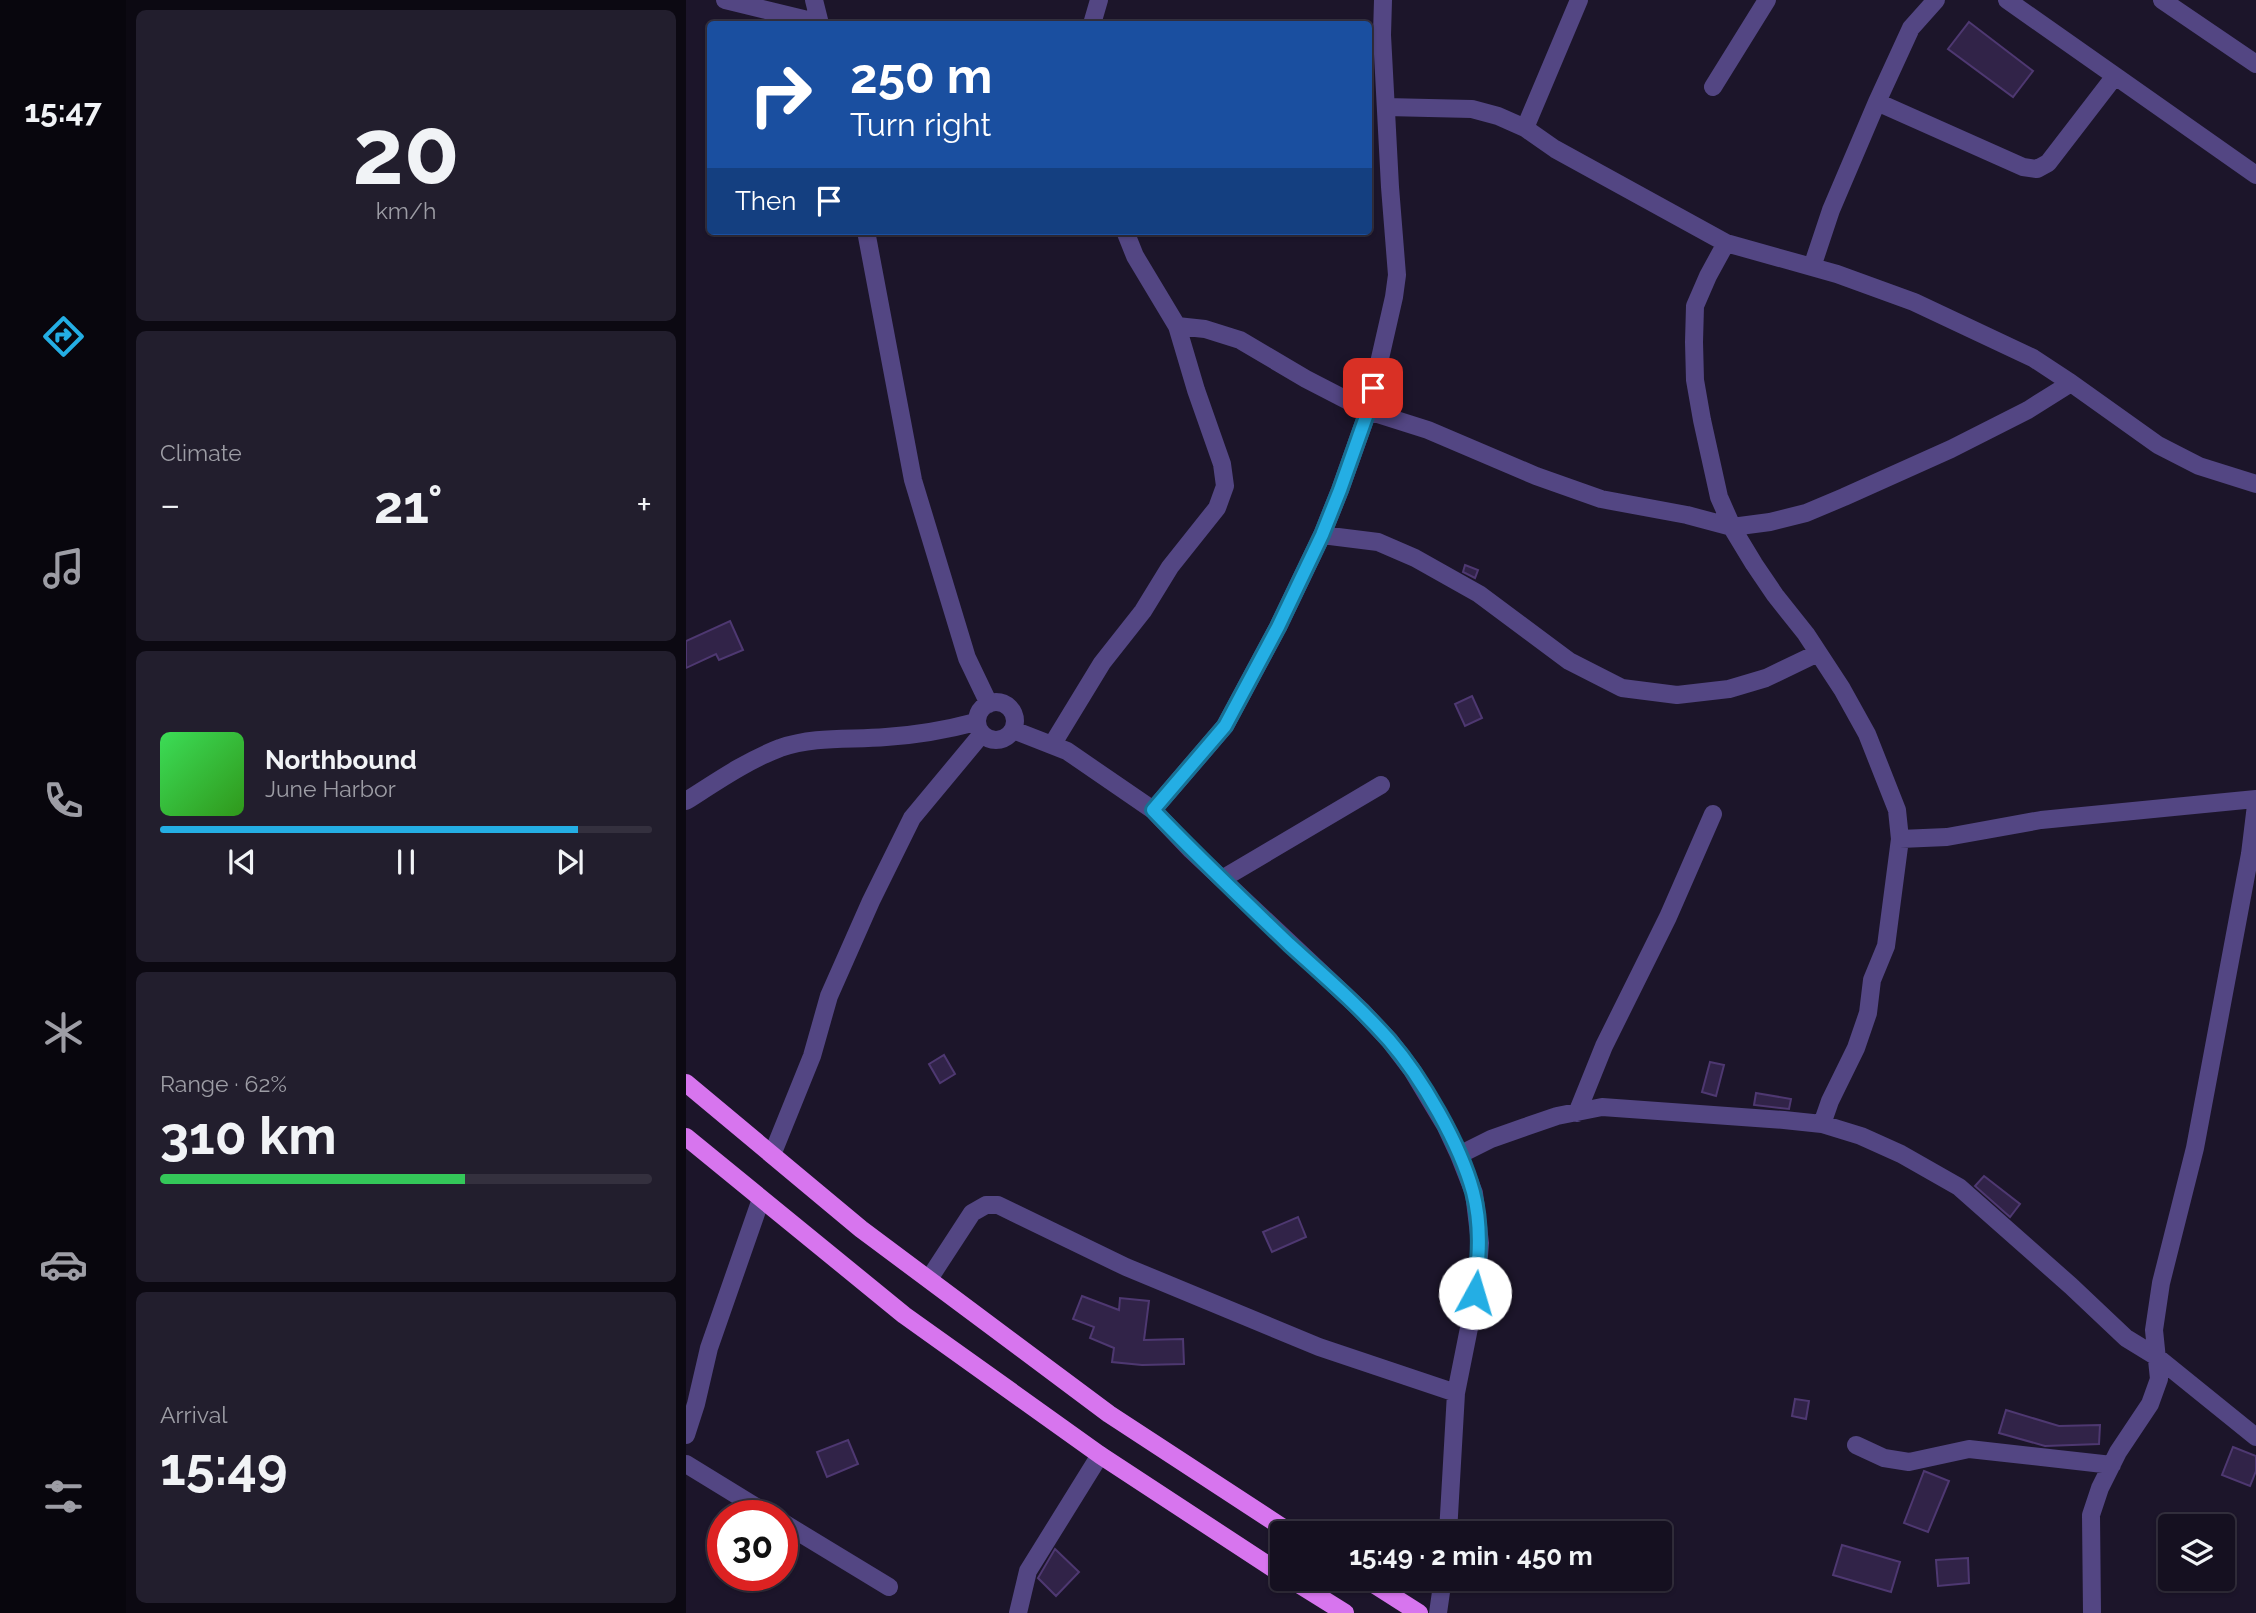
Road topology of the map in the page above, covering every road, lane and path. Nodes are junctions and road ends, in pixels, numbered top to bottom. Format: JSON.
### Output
{"nodes":[{"id":1,"x":725,"y":0,"type":"edge"},
{"id":2,"x":814,"y":0,"type":"edge"},
{"id":3,"x":1099,"y":0,"type":"edge"},
{"id":4,"x":1383,"y":0,"type":"edge"},
{"id":5,"x":1579,"y":0,"type":"edge"},
{"id":6,"x":1767,"y":0,"type":"edge"},
{"id":7,"x":1936,"y":0,"type":"edge"},
{"id":8,"x":2007,"y":0,"type":"edge"},
{"id":9,"x":2162,"y":0,"type":"edge"},
{"id":10,"x":808,"y":21,"type":"edge"},
{"id":11,"x":819,"y":21,"type":"edge"},
{"id":12,"x":1093,"y":21,"type":"edge"},
{"id":13,"x":1376,"y":46,"type":"edge"},
{"id":14,"x":2256,"y":64,"type":"edge"},
{"id":15,"x":2115,"y":76,"type":"junction"},
{"id":16,"x":1713,"y":86,"type":"dead end"},
{"id":17,"x":1877,"y":102,"type":"junction"},
{"id":18,"x":1386,"y":107,"type":"junction"},
{"id":19,"x":1525,"y":128,"type":"junction"},
{"id":20,"x":2256,"y":175,"type":"edge"},
{"id":21,"x":867,"y":235,"type":"edge"},
{"id":22,"x":1127,"y":235,"type":"edge"},
{"id":23,"x":1726,"y":243,"type":"junction"},
{"id":24,"x":1812,"y":267,"type":"junction"},
{"id":25,"x":1177,"y":326,"type":"junction"},
{"id":26,"x":2071,"y":383,"type":"junction"},
{"id":27,"x":1368,"y":411,"type":"junction"},
{"id":28,"x":2256,"y":484,"type":"edge"},
{"id":29,"x":1732,"y":527,"type":"junction"},
{"id":30,"x":1322,"y":535,"type":"junction"},
{"id":31,"x":1818,"y":653,"type":"junction"},
{"id":32,"x":989,"y":704,"type":"junction"},
{"id":33,"x":979,"y":728,"type":"junction"},
{"id":34,"x":1013,"y":730,"type":"junction"},
{"id":35,"x":1052,"y":746,"type":"junction"},
{"id":36,"x":1381,"y":785,"type":"dead end"},
{"id":37,"x":2256,"y":799,"type":"edge"},
{"id":38,"x":686,"y":801,"type":"edge"},
{"id":39,"x":2256,"y":804,"type":"edge"},
{"id":40,"x":1153,"y":810,"type":"junction"},
{"id":41,"x":1713,"y":814,"type":"dead end"},
{"id":42,"x":1900,"y":839,"type":"junction"},
{"id":43,"x":1222,"y":880,"type":"junction"},
{"id":44,"x":686,"y":1083,"type":"edge"},
{"id":45,"x":1577,"y":1113,"type":"junction"},
{"id":46,"x":1822,"y":1124,"type":"junction"},
{"id":47,"x":686,"y":1137,"type":"edge"},
{"id":48,"x":772,"y":1154,"type":"junction"},
{"id":49,"x":1459,"y":1155,"type":"junction"},
{"id":50,"x":761,"y":1199,"type":"junction"},
{"id":51,"x":929,"y":1279,"type":"junction"},
{"id":52,"x":2157,"y":1357,"type":"junction"},
{"id":53,"x":1456,"y":1393,"type":"junction"},
{"id":54,"x":686,"y":1436,"type":"edge"},
{"id":55,"x":2256,"y":1437,"type":"edge"},
{"id":56,"x":1856,"y":1445,"type":"dead end"},
{"id":57,"x":1100,"y":1455,"type":"junction"},
{"id":58,"x":686,"y":1464,"type":"edge"},
{"id":59,"x":2112,"y":1465,"type":"junction"},
{"id":60,"x":745,"y":1500,"type":"edge"},
{"id":61,"x":1273,"y":1521,"type":"edge"},
{"id":62,"x":1449,"y":1521,"type":"edge"},
{"id":63,"x":798,"y":1532,"type":"edge"},
{"id":64,"x":1270,"y":1566,"type":"edge"},
{"id":65,"x":889,"y":1587,"type":"dead end"},
{"id":66,"x":1310,"y":1591,"type":"edge"},
{"id":67,"x":1384,"y":1591,"type":"edge"},
{"id":68,"x":1441,"y":1591,"type":"edge"},
{"id":69,"x":1018,"y":1613,"type":"edge"},
{"id":70,"x":1345,"y":1613,"type":"edge"},
{"id":71,"x":1419,"y":1613,"type":"edge"},
{"id":72,"x":1438,"y":1613,"type":"edge"},
{"id":73,"x":2092,"y":1613,"type":"edge"}],
"edges":[{"from":1,"to":10,"type":"street"},
{"from":2,"to":11,"type":"street"},
{"from":3,"to":12,"type":"street"},
{"from":4,"to":13,"type":"street"},
{"from":5,"to":19,"type":"street"},
{"from":6,"to":16,"type":"street"},
{"from":7,"to":17,"type":"street"},
{"from":8,"to":15,"type":"street"},
{"from":9,"to":14,"type":"street"},
{"from":13,"to":18,"type":"street"},
{"from":15,"to":17,"type":"street"},
{"from":15,"to":20,"type":"street"},
{"from":17,"to":24,"type":"street"},
{"from":18,"to":19,"type":"street"},
{"from":18,"to":27,"type":"street"},
{"from":19,"to":23,"type":"street"},
{"from":21,"to":32,"type":"street"},
{"from":22,"to":25,"type":"street"},
{"from":23,"to":24,"type":"street"},
{"from":23,"to":29,"type":"street"},
{"from":24,"to":26,"type":"street"},
{"from":25,"to":27,"type":"street"},
{"from":25,"to":35,"type":"street"},
{"from":26,"to":28,"type":"street"},
{"from":26,"to":29,"type":"street"},
{"from":27,"to":29,"type":"street"},
{"from":27,"to":30,"type":"street"},
{"from":29,"to":31,"type":"street"},
{"from":30,"to":31,"type":"street"},
{"from":30,"to":40,"type":"street"},
{"from":31,"to":42,"type":"street"},
{"from":32,"to":33,"type":"street"},
{"from":32,"to":34,"type":"street"},
{"from":33,"to":34,"type":"street"},
{"from":33,"to":38,"type":"street"},
{"from":33,"to":48,"type":"street"},
{"from":34,"to":35,"type":"street"},
{"from":35,"to":40,"type":"street"},
{"from":36,"to":43,"type":"street"},
{"from":37,"to":42,"type":"street"},
{"from":39,"to":52,"type":"street"},
{"from":40,"to":43,"type":"street"},
{"from":41,"to":45,"type":"street"},
{"from":42,"to":46,"type":"street"},
{"from":43,"to":49,"type":"street"},
{"from":44,"to":48,"type":"main road"},
{"from":45,"to":46,"type":"street"},
{"from":45,"to":49,"type":"street"},
{"from":46,"to":52,"type":"street"},
{"from":47,"to":50,"type":"main road"},
{"from":48,"to":51,"type":"main road"},
{"from":49,"to":53,"type":"street"},
{"from":50,"to":54,"type":"street"},
{"from":50,"to":57,"type":"main road"},
{"from":51,"to":53,"type":"street"},
{"from":51,"to":61,"type":"main road"},
{"from":52,"to":55,"type":"street"},
{"from":52,"to":59,"type":"street"},
{"from":53,"to":62,"type":"street"},
{"from":56,"to":59,"type":"street"},
{"from":57,"to":64,"type":"main road"},
{"from":57,"to":69,"type":"street"},
{"from":58,"to":60,"type":"street"},
{"from":59,"to":73,"type":"street"},
{"from":63,"to":65,"type":"street"},
{"from":66,"to":70,"type":"main road"},
{"from":67,"to":71,"type":"main road"},
{"from":68,"to":72,"type":"street"}]}
